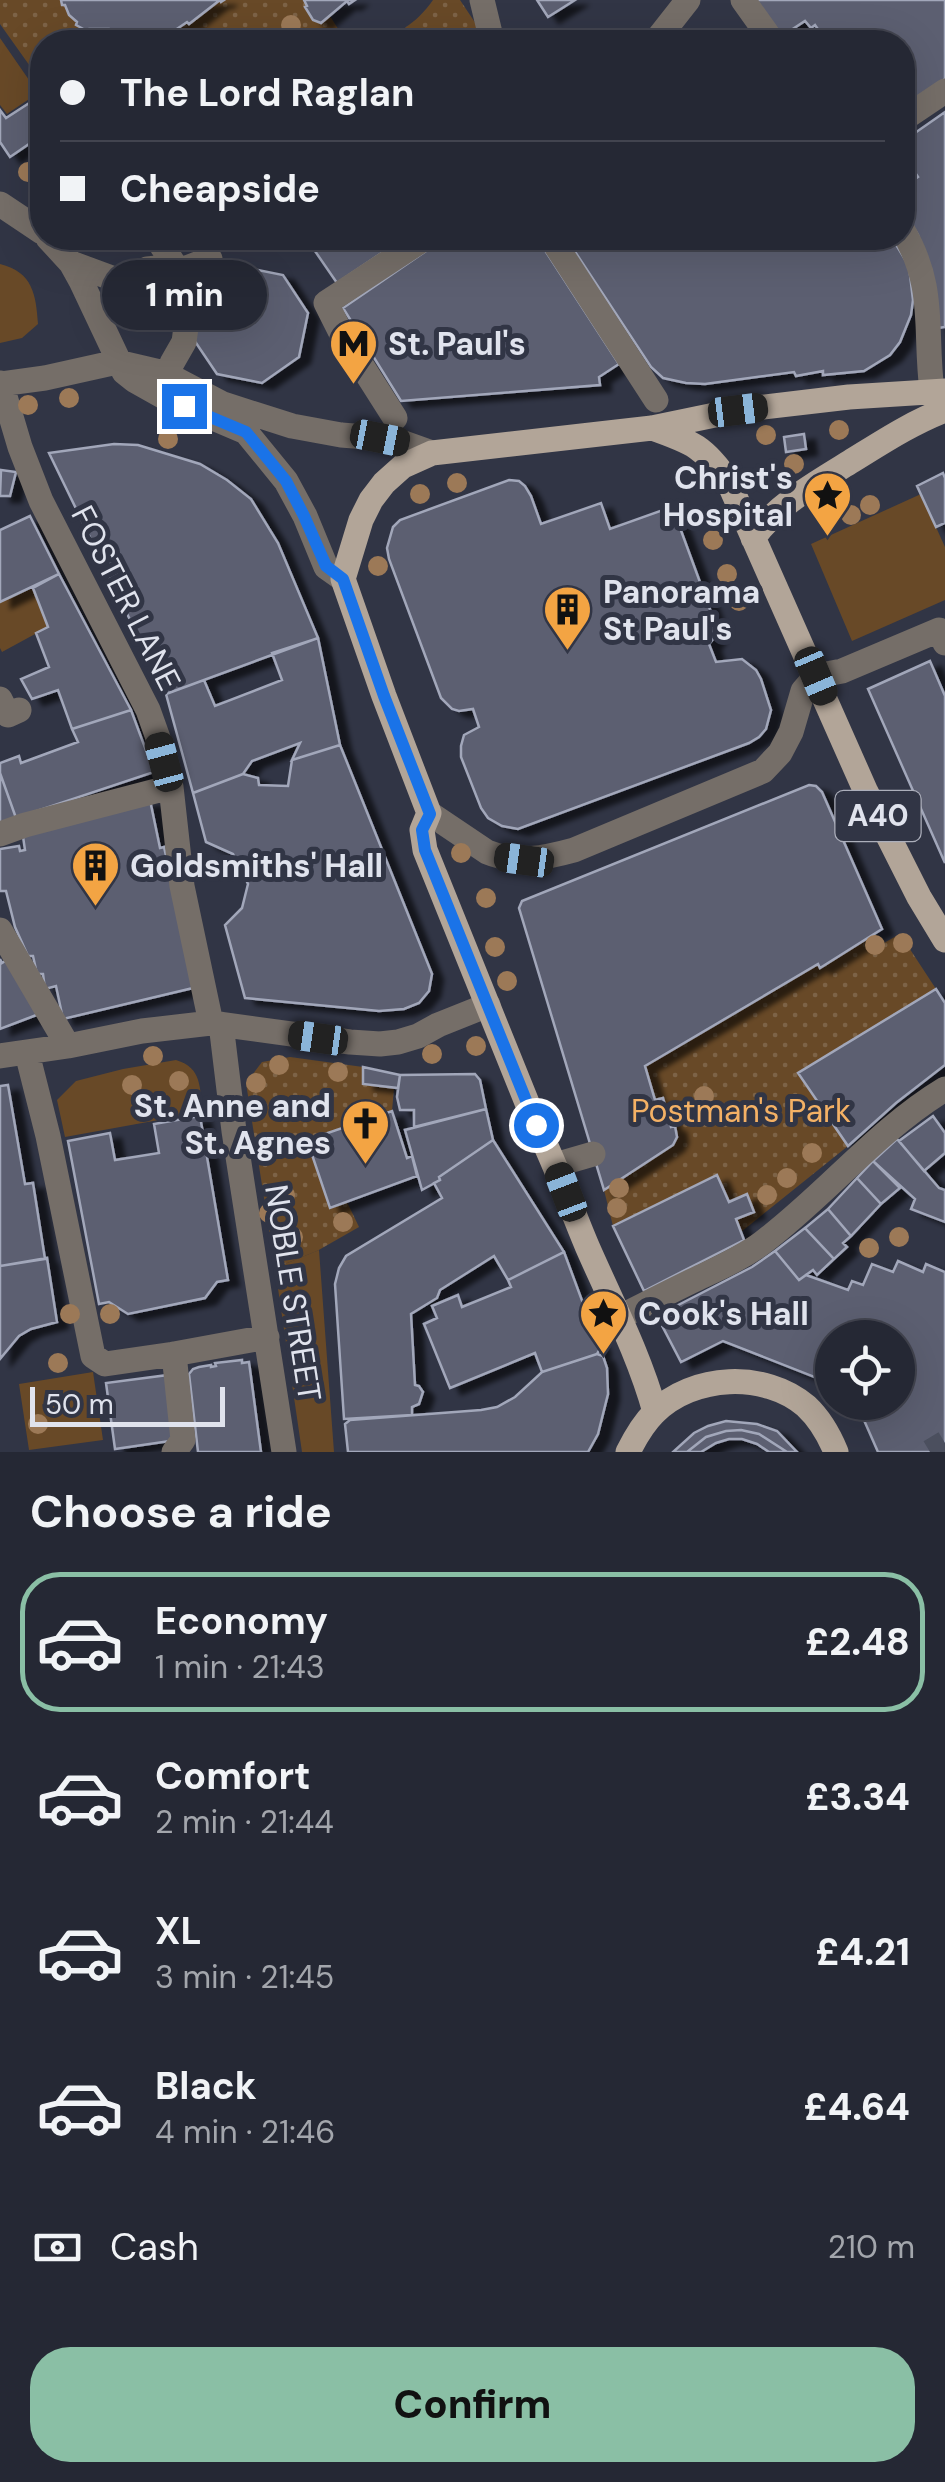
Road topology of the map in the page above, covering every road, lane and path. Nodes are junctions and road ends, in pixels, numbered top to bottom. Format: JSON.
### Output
{"nodes":[{"id":1,"x":482,"y":0,"type":"edge"},
{"id":2,"x":688,"y":0,"type":"edge"},
{"id":3,"x":743,"y":0,"type":"edge"},
{"id":4,"x":489,"y":30,"type":"edge"},
{"id":5,"x":664,"y":30,"type":"edge"},
{"id":6,"x":764,"y":30,"type":"edge"},
{"id":7,"x":945,"y":91,"type":"edge"},
{"id":8,"x":915,"y":111,"type":"edge"},
{"id":9,"x":0,"y":204,"type":"edge"},
{"id":10,"x":30,"y":225,"type":"edge"},
{"id":11,"x":59,"y":250,"type":"edge"},
{"id":12,"x":153,"y":250,"type":"edge"},
{"id":13,"x":171,"y":250,"type":"edge"},
{"id":14,"x":407,"y":250,"type":"edge"},
{"id":15,"x":560,"y":250,"type":"edge"},
{"id":16,"x":912,"y":250,"type":"edge"},
{"id":17,"x":210,"y":258,"type":"dead end"},
{"id":18,"x":71,"y":263,"type":"junction"},
{"id":19,"x":177,"y":268,"type":"junction"},
{"id":20,"x":116,"y":269,"type":"dead end"},
{"id":21,"x":117,"y":362,"type":"junction"},
{"id":22,"x":172,"y":363,"type":"dead end"},
{"id":23,"x":1,"y":383,"type":"edge"},
{"id":24,"x":941,"y":397,"type":"edge"},
{"id":25,"x":656,"y":400,"type":"dead end"},
{"id":26,"x":395,"y":418,"type":"dead end"},
{"id":27,"x":652,"y":428,"type":"junction"},
{"id":28,"x":432,"y":452,"type":"junction"},
{"id":29,"x":753,"y":538,"type":"junction"},
{"id":30,"x":343,"y":579,"type":"junction"},
{"id":31,"x":945,"y":643,"type":"edge"},
{"id":32,"x":816,"y":676,"type":"junction"},
{"id":33,"x":171,"y":786,"type":"junction"},
{"id":34,"x":430,"y":814,"type":"junction"},
{"id":35,"x":0,"y":834,"type":"edge"},
{"id":36,"x":0,"y":930,"type":"edge"},
{"id":37,"x":944,"y":935,"type":"edge"},
{"id":38,"x":488,"y":1005,"type":"junction"},
{"id":39,"x":216,"y":1023,"type":"junction"},
{"id":40,"x":68,"y":1046,"type":"junction"},
{"id":41,"x":26,"y":1053,"type":"junction"},
{"id":42,"x":0,"y":1056,"type":"edge"},
{"id":43,"x":945,"y":1089,"type":"edge"},
{"id":44,"x":594,"y":1154,"type":"dead end"},
{"id":45,"x":555,"y":1165,"type":"junction"},
{"id":46,"x":618,"y":1318,"type":"junction"},
{"id":47,"x":267,"y":1337,"type":"junction"},
{"id":48,"x":174,"y":1354,"type":"junction"},
{"id":49,"x":655,"y":1412,"type":"junction"},
{"id":50,"x":174,"y":1452,"type":"edge"},
{"id":51,"x":284,"y":1452,"type":"edge"},
{"id":52,"x":628,"y":1452,"type":"edge"},
{"id":53,"x":836,"y":1452,"type":"edge"}],
"edges":[{"from":1,"to":4,"type":"street"},
{"from":2,"to":5,"type":"street"},
{"from":3,"to":6,"type":"street"},
{"from":7,"to":8,"type":"street"},
{"from":9,"to":10,"type":"street"},
{"from":11,"to":18,"type":"street"},
{"from":12,"to":20,"type":"street"},
{"from":13,"to":19,"type":"street"},
{"from":14,"to":26,"type":"street"},
{"from":15,"to":25,"type":"street"},
{"from":16,"to":24,"type":"street"},
{"from":17,"to":19,"type":"street"},
{"from":18,"to":19,"type":"street"},
{"from":18,"to":21,"type":"street"},
{"from":19,"to":22,"type":"street"},
{"from":21,"to":23,"type":"street"},
{"from":21,"to":28,"type":"street"},
{"from":21,"to":30,"type":"street"},
{"from":23,"to":33,"type":"street","name":"FOSTER LANE"},
{"from":24,"to":27,"type":"main road","number":"A40"},
{"from":24,"to":29,"type":"main road"},
{"from":27,"to":28,"type":"main road","number":"A40"},
{"from":27,"to":29,"type":"main road","number":"A40"},
{"from":28,"to":30,"type":"main road","number":"A40"},
{"from":29,"to":32,"type":"main road","number":"A40"},
{"from":30,"to":34,"type":"main road"},
{"from":31,"to":32,"type":"street"},
{"from":32,"to":34,"type":"street"},
{"from":32,"to":37,"type":"main road","number":"A40"},
{"from":33,"to":35,"type":"street"},
{"from":33,"to":39,"type":"street","name":"FOSTER LANE"},
{"from":34,"to":38,"type":"main road"},
{"from":36,"to":40,"type":"street"},
{"from":38,"to":39,"type":"street"},
{"from":38,"to":45,"type":"main road"},
{"from":39,"to":40,"type":"street"},
{"from":39,"to":47,"type":"street","name":"NOBLE STREET"},
{"from":40,"to":41,"type":"street"},
{"from":41,"to":42,"type":"street"},
{"from":41,"to":48,"type":"street"},
{"from":43,"to":46,"type":"street"},
{"from":44,"to":45,"type":"street"},
{"from":45,"to":46,"type":"main road"},
{"from":46,"to":49,"type":"main road"},
{"from":47,"to":48,"type":"street"},
{"from":47,"to":51,"type":"street","name":"NOBLE STREET"},
{"from":48,"to":50,"type":"street"},
{"from":49,"to":52,"type":"main road"},
{"from":49,"to":53,"type":"main road"}]}
